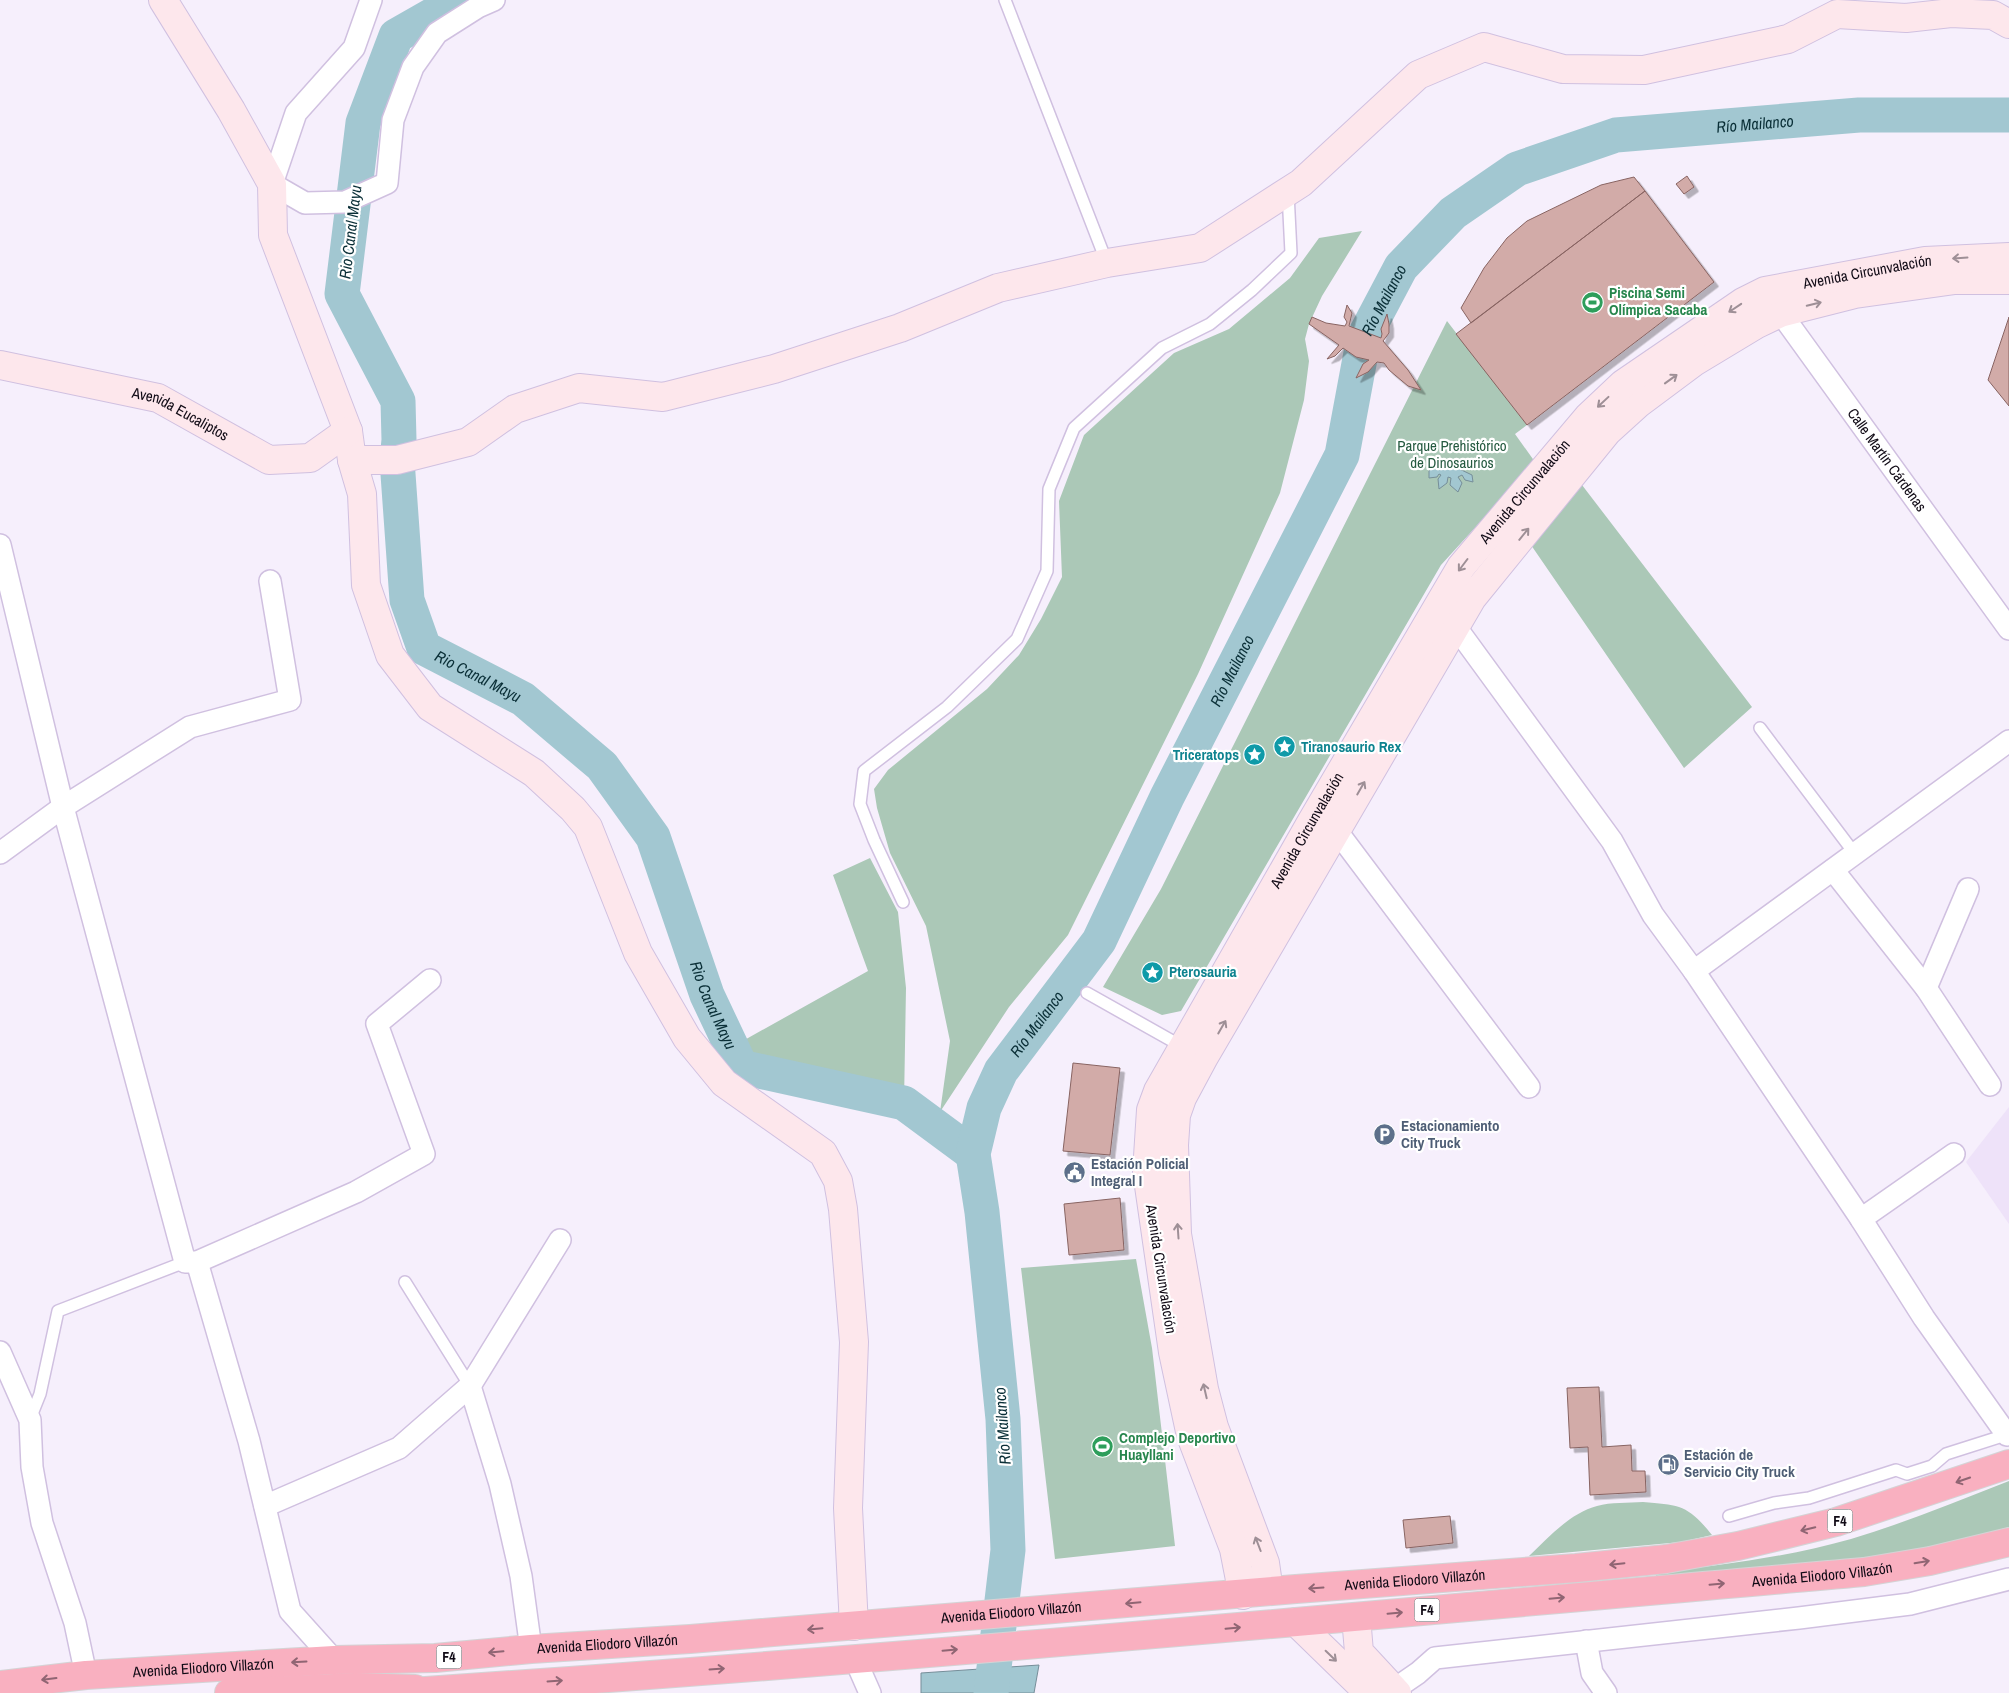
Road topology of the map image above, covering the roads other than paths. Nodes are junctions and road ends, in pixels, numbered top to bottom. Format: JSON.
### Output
{"nodes":[{"id":1,"x":163,"y":0,"type":"edge"},
{"id":2,"x":371,"y":0,"type":"edge"},
{"id":3,"x":494,"y":0,"type":"edge"},
{"id":4,"x":1008,"y":0,"type":"edge"},
{"id":5,"x":1996,"y":13,"type":"edge"},
{"id":6,"x":272,"y":184,"type":"junction"},
{"id":7,"x":1288,"y":191,"type":"junction"},
{"id":8,"x":2009,"y":257,"type":"edge"},
{"id":9,"x":1107,"y":264,"type":"junction"},
{"id":10,"x":2009,"y":280,"type":"edge"},
{"id":11,"x":1773,"y":302,"type":"junction"},
{"id":12,"x":0,"y":365,"type":"edge"},
{"id":13,"x":348,"y":431,"type":"junction"},
{"id":14,"x":352,"y":460,"type":"junction"},
{"id":15,"x":0,"y":545,"type":"edge"},
{"id":16,"x":270,"y":581,"type":"dead end"},
{"id":17,"x":1444,"y":620,"type":"junction"},
{"id":18,"x":2009,"y":629,"type":"edge"},
{"id":19,"x":1760,"y":728,"type":"dead end"},
{"id":20,"x":2009,"y":741,"type":"edge"},
{"id":21,"x":63,"y":807,"type":"junction"},
{"id":22,"x":1336,"y":830,"type":"junction"},
{"id":23,"x":0,"y":852,"type":"edge"},
{"id":24,"x":1855,"y":854,"type":"junction"},
{"id":25,"x":1833,"y":870,"type":"junction"},
{"id":26,"x":1968,"y":889,"type":"dead end"},
{"id":27,"x":903,"y":902,"type":"dead end"},
{"id":28,"x":1694,"y":971,"type":"junction"},
{"id":29,"x":430,"y":980,"type":"dead end"},
{"id":30,"x":1926,"y":988,"type":"junction"},
{"id":31,"x":1087,"y":993,"type":"dead end"},
{"id":32,"x":1194,"y":1052,"type":"junction"},
{"id":33,"x":1990,"y":1085,"type":"dead end"},
{"id":34,"x":1529,"y":1087,"type":"dead end"},
{"id":35,"x":1954,"y":1154,"type":"dead end"},
{"id":36,"x":1175,"y":1165,"type":"junction"},
{"id":37,"x":1147,"y":1166,"type":"junction"},
{"id":38,"x":1861,"y":1219,"type":"junction"},
{"id":39,"x":560,"y":1240,"type":"dead end"},
{"id":40,"x":191,"y":1262,"type":"junction"},
{"id":41,"x":405,"y":1282,"type":"dead end"},
{"id":42,"x":0,"y":1352,"type":"edge"},
{"id":43,"x":470,"y":1386,"type":"junction"},
{"id":44,"x":30,"y":1420,"type":"junction"},
{"id":45,"x":2008,"y":1434,"type":"edge"},
{"id":46,"x":2009,"y":1464,"type":"edge"},
{"id":47,"x":265,"y":1506,"type":"junction"},
{"id":48,"x":1729,"y":1516,"type":"dead end"},
{"id":49,"x":2009,"y":1542,"type":"edge"},
{"id":50,"x":2009,"y":1579,"type":"edge"},
{"id":51,"x":1256,"y":1593,"type":"junction"},
{"id":52,"x":1356,"y":1616,"type":"junction"},
{"id":53,"x":1296,"y":1622,"type":"junction"},
{"id":54,"x":854,"y":1626,"type":"junction"},
{"id":55,"x":1586,"y":1640,"type":"junction"},
{"id":56,"x":531,"y":1649,"type":"junction"},
{"id":57,"x":854,"y":1659,"type":"junction"},
{"id":58,"x":334,"y":1660,"type":"junction"},
{"id":59,"x":86,"y":1675,"type":"junction"},
{"id":60,"x":0,"y":1685,"type":"edge"},
{"id":61,"x":428,"y":1692,"type":"edge"},
{"id":62,"x":1387,"y":1692,"type":"edge"},
{"id":63,"x":229,"y":1693,"type":"edge"},
{"id":64,"x":397,"y":1693,"type":"edge"},
{"id":65,"x":870,"y":1693,"type":"edge"},
{"id":66,"x":1606,"y":1693,"type":"edge"}],
"edges":[{"from":1,"to":6,"type":"street"},
{"from":2,"to":6,"type":"street"},
{"from":3,"to":6,"type":"street"},
{"from":4,"to":9,"type":"lane"},
{"from":5,"to":7,"type":"street"},
{"from":6,"to":13,"type":"street"},
{"from":7,"to":9,"type":"street"},
{"from":7,"to":27,"type":"lane"},
{"from":8,"to":11,"type":"street","name":"Avenida Circunvalación","one_way":true},
{"from":9,"to":14,"type":"street"},
{"from":11,"to":10,"type":"street","name":"Avenida Circunvalación","one_way":true},
{"from":11,"to":17,"type":"street","name":"Avenida Circunvalación"},
{"from":11,"to":18,"type":"street","name":"Calle Martín Cárdenas"},
{"from":12,"to":13,"type":"street","name":"Avenida Eucaliptos"},
{"from":13,"to":14,"type":"street"},
{"from":14,"to":54,"type":"street"},
{"from":15,"to":21,"type":"street"},
{"from":16,"to":21,"type":"street"},
{"from":22,"to":17,"type":"street","name":"Avenida Circunvalación","one_way":true},
{"from":17,"to":28,"type":"street"},
{"from":17,"to":32,"type":"street","name":"Avenida Circunvalación"},
{"from":19,"to":24,"type":"lane"},
{"from":20,"to":24,"type":"street"},
{"from":21,"to":23,"type":"street"},
{"from":21,"to":40,"type":"street"},
{"from":32,"to":22,"type":"street","name":"Avenida Circunvalación","one_way":true},
{"from":22,"to":34,"type":"street"},
{"from":24,"to":25,"type":"street"},
{"from":25,"to":28,"type":"street"},
{"from":25,"to":30,"type":"street"},
{"from":26,"to":30,"type":"street"},
{"from":28,"to":38,"type":"street"},
{"from":29,"to":40,"type":"street"},
{"from":30,"to":33,"type":"street"},
{"from":31,"to":32,"type":"lane"},
{"from":32,"to":36,"type":"street","name":"Avenida Circunvalación"},
{"from":32,"to":37,"type":"street","name":"Avenida Circunvalación"},
{"from":35,"to":38,"type":"street"},
{"from":36,"to":37,"type":"street"},
{"from":51,"to":36,"type":"street","name":"Avenida Circunvalación","one_way":true},
{"from":37,"to":51,"type":"street","name":"Avenida Circunvalación"},
{"from":38,"to":45,"type":"street"},
{"from":39,"to":43,"type":"street"},
{"from":40,"to":44,"type":"lane"},
{"from":40,"to":47,"type":"street"},
{"from":41,"to":43,"type":"lane"},
{"from":42,"to":44,"type":"street"},
{"from":43,"to":47,"type":"street"},
{"from":43,"to":56,"type":"street"},
{"from":44,"to":59,"type":"street"},
{"from":45,"to":48,"type":"lane"},
{"from":46,"to":51,"type":"highway","name":"Avenida Eliodoro Villazón","number":"F4","one_way":true},
{"from":47,"to":58,"type":"street"},
{"from":52,"to":49,"type":"highway","name":"Avenida Eliodoro Villazón","number":"F4","one_way":true},
{"from":50,"to":55,"type":"street"},
{"from":51,"to":54,"type":"highway","name":"Avenida Eliodoro Villazón","number":"F4","one_way":true},
{"from":52,"to":53,"type":"highway","name":"Avenida Eliodoro Villazón","number":"F4"},
{"from":52,"to":62,"type":"street"},
{"from":57,"to":53,"type":"highway","name":"Avenida Eliodoro Villazón","number":"F4","one_way":true},
{"from":53,"to":62,"type":"street","one_way":true},
{"from":54,"to":56,"type":"highway","name":"Avenida Eliodoro Villazón","number":"F4","one_way":true},
{"from":55,"to":62,"type":"street"},
{"from":55,"to":66,"type":"street"},
{"from":56,"to":58,"type":"highway","name":"Avenida Eliodoro Villazón","number":"F4","one_way":true},
{"from":61,"to":57,"type":"highway","name":"Avenida Eliodoro Villazón","number":"F4","one_way":true},
{"from":57,"to":65,"type":"street"},
{"from":58,"to":59,"type":"highway","name":"Avenida Eliodoro Villazón","number":"F4","one_way":true},
{"from":59,"to":60,"type":"highway","name":"Avenida Eliodoro Villazón","number":"F4","one_way":true},
{"from":61,"to":63,"type":"highway","name":"Avenida Eliodoro Villazón","number":"F4"},
{"from":61,"to":64,"type":"highway","name":"Avenida Eliodoro Villazón","number":"F4"}]}
